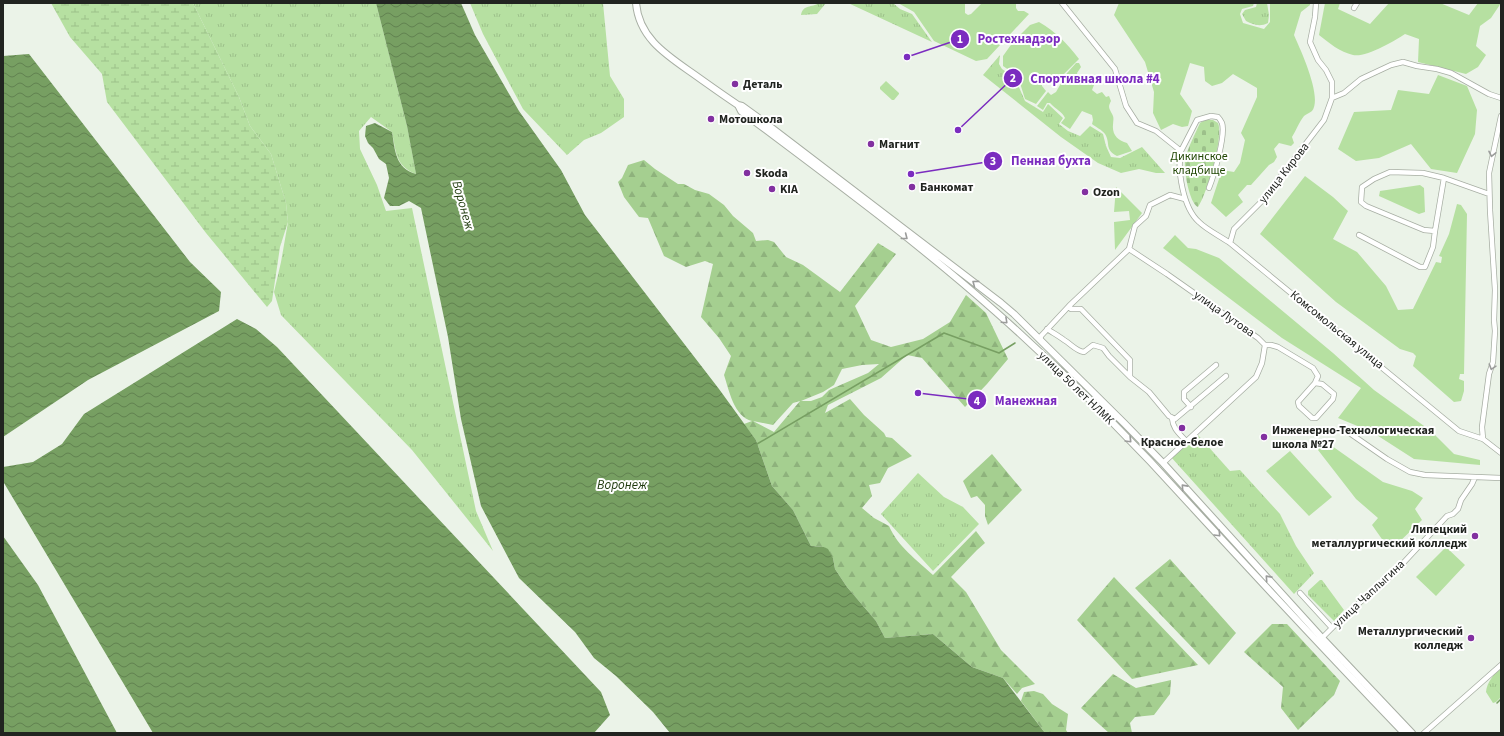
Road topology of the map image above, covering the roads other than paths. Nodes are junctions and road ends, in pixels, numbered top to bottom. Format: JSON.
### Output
{"nodes":[{"id":1,"x":1062,"y":3,"type":"edge"},
{"id":2,"x":1316,"y":3,"type":"edge"},
{"id":3,"x":1357,"y":3,"type":"edge"},
{"id":4,"x":636,"y":4,"type":"edge"},
{"id":5,"x":1354,"y":8,"type":"dead end"},
{"id":6,"x":1332,"y":98,"type":"junction"},
{"id":7,"x":1501,"y":98,"type":"edge"},
{"id":8,"x":1501,"y":116,"type":"edge"},
{"id":9,"x":1181,"y":151,"type":"junction"},
{"id":10,"x":818,"y":166,"type":"junction"},
{"id":11,"x":1444,"y":178,"type":"junction"},
{"id":12,"x":1209,"y":188,"type":"dead end"},
{"id":13,"x":1489,"y":194,"type":"junction"},
{"id":14,"x":1185,"y":199,"type":"junction"},
{"id":15,"x":1435,"y":231,"type":"junction"},
{"id":16,"x":1359,"y":235,"type":"dead end"},
{"id":17,"x":1230,"y":243,"type":"junction"},
{"id":18,"x":1128,"y":249,"type":"junction"},
{"id":19,"x":1069,"y":306,"type":"junction"},
{"id":20,"x":1047,"y":329,"type":"junction"},
{"id":21,"x":1040,"y":340,"type":"junction"},
{"id":22,"x":1265,"y":345,"type":"junction"},
{"id":23,"x":1216,"y":365,"type":"dead end"},
{"id":24,"x":1226,"y":376,"type":"dead end"},
{"id":25,"x":1130,"y":377,"type":"junction"},
{"id":26,"x":1315,"y":383,"type":"junction"},
{"id":27,"x":1191,"y":407,"type":"junction"},
{"id":28,"x":1172,"y":418,"type":"junction"},
{"id":29,"x":1111,"y":422,"type":"junction"},
{"id":30,"x":1124,"y":423,"type":"junction"},
{"id":31,"x":1348,"y":432,"type":"dead end"},
{"id":32,"x":1483,"y":439,"type":"junction"},
{"id":33,"x":1186,"y":441,"type":"junction"},
{"id":34,"x":1501,"y":453,"type":"edge"},
{"id":35,"x":1163,"y":463,"type":"junction"},
{"id":36,"x":1475,"y":477,"type":"junction"},
{"id":37,"x":1501,"y":478,"type":"edge"},
{"id":38,"x":1300,"y":593,"type":"dead end"},
{"id":39,"x":1332,"y":628,"type":"junction"},
{"id":40,"x":1313,"y":637,"type":"junction"},
{"id":41,"x":1322,"y":638,"type":"junction"},
{"id":42,"x":1501,"y":665,"type":"edge"},
{"id":43,"x":1404,"y":733,"type":"edge"},
{"id":44,"x":1412,"y":733,"type":"edge"},
{"id":45,"x":1424,"y":733,"type":"edge"}],
"edges":[{"from":1,"to":9,"type":"street"},
{"from":2,"to":6,"type":"street","name":"улица Кирова"},
{"from":3,"to":5,"type":"street"},
{"from":4,"to":10,"type":"main road","name":"улица 50 лет НЛМК"},
{"from":6,"to":7,"type":"street"},
{"from":6,"to":17,"type":"street","name":"улица Кирова"},
{"from":8,"to":13,"type":"street","one_way":true},
{"from":9,"to":12,"type":"street"},
{"from":9,"to":14,"type":"street"},
{"from":21,"to":10,"type":"main road","name":"улица 50 лет НЛМК","one_way":true},
{"from":10,"to":29,"type":"main road","name":"улица 50 лет НЛМК","one_way":true},
{"from":11,"to":13,"type":"street"},
{"from":11,"to":15,"type":"street"},
{"from":11,"to":15,"type":"street"},
{"from":13,"to":32,"type":"street","one_way":true},
{"from":14,"to":17,"type":"street","name":"Комсомольская улица"},
{"from":14,"to":18,"type":"street"},
{"from":15,"to":16,"type":"street"},
{"from":17,"to":32,"type":"street","name":"Комсомольская улица"},
{"from":18,"to":19,"type":"street"},
{"from":18,"to":22,"type":"street","name":"улица Лутова"},
{"from":19,"to":20,"type":"street"},
{"from":19,"to":25,"type":"street"},
{"from":20,"to":21,"type":"street"},
{"from":20,"to":25,"type":"street"},
{"from":21,"to":30,"type":"main road","name":"улица 50 лет НЛМК"},
{"from":22,"to":26,"type":"street"},
{"from":22,"to":33,"type":"street","name":"улица Лутова"},
{"from":23,"to":27,"type":"street"},
{"from":24,"to":27,"type":"street"},
{"from":25,"to":28,"type":"street"},
{"from":26,"to":26,"type":"street"},
{"from":27,"to":28,"type":"street"},
{"from":28,"to":33,"type":"street"},
{"from":29,"to":30,"type":"main road"},
{"from":29,"to":40,"type":"main road","name":"улица 50 лет НЛМК","one_way":true},
{"from":30,"to":35,"type":"main road","name":"улица 50 лет НЛМК"},
{"from":31,"to":36,"type":"street"},
{"from":32,"to":34,"type":"street","name":"Комсомольская улица"},
{"from":33,"to":35,"type":"street","name":"улица Лутова"},
{"from":41,"to":35,"type":"main road","one_way":true},
{"from":36,"to":37,"type":"street"},
{"from":36,"to":39,"type":"street","name":"улица Чаплыгина"},
{"from":38,"to":39,"type":"street"},
{"from":39,"to":41,"type":"street","name":"улица Чаплыгина"},
{"from":40,"to":41,"type":"main road"},
{"from":40,"to":43,"type":"main road","name":"улица 50 лет НЛМК"},
{"from":41,"to":44,"type":"main road"},
{"from":42,"to":45,"type":"street"}]}
